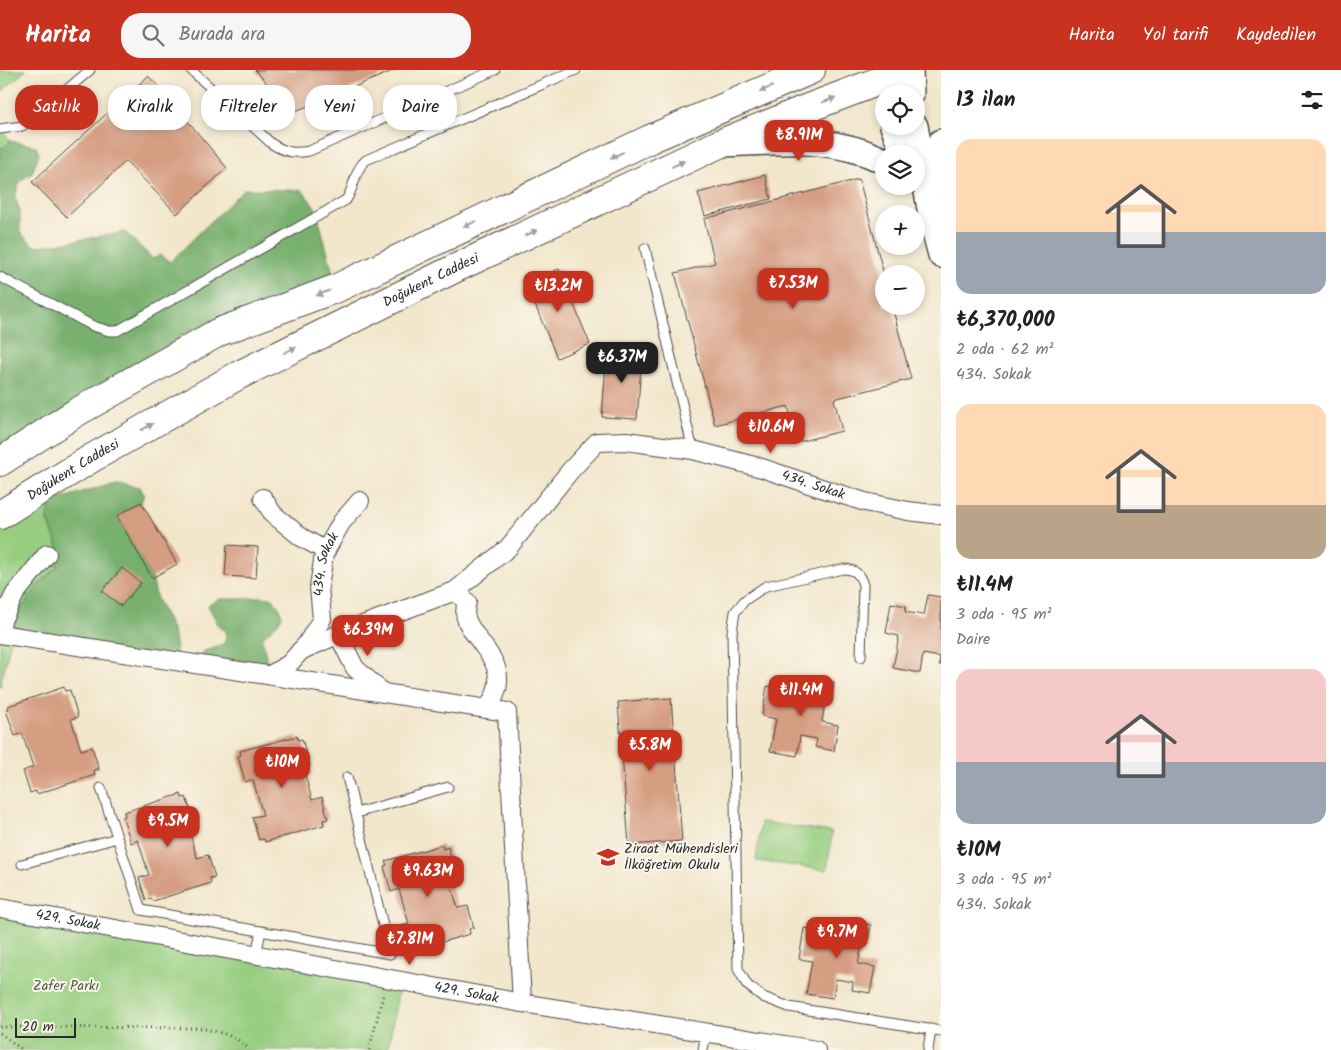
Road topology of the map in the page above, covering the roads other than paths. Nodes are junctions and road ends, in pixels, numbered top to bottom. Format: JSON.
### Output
{"nodes":[{"id":1,"x":90,"y":70,"type":"edge"},
{"id":2,"x":190,"y":70,"type":"edge"},
{"id":3,"x":495,"y":70,"type":"edge"},
{"id":4,"x":576,"y":70,"type":"edge"},
{"id":5,"x":811,"y":70,"type":"edge"},
{"id":6,"x":909,"y":70,"type":"edge"},
{"id":7,"x":881,"y":82,"type":"edge"},
{"id":8,"x":910,"y":85,"type":"edge"},
{"id":9,"x":0,"y":129,"type":"edge"},
{"id":10,"x":916,"y":135,"type":"edge"},
{"id":11,"x":941,"y":142,"type":"edge"},
{"id":12,"x":719,"y":144,"type":"junction"},
{"id":13,"x":875,"y":157,"type":"edge"},
{"id":14,"x":923,"y":201,"type":"edge"},
{"id":15,"x":645,"y":248,"type":"dead end"},
{"id":16,"x":941,"y":252,"type":"edge"},
{"id":17,"x":0,"y":277,"type":"edge"},
{"id":18,"x":693,"y":450,"type":"junction"},
{"id":19,"x":0,"y":462,"type":"edge"},
{"id":20,"x":262,"y":498,"type":"dead end"},
{"id":21,"x":360,"y":501,"type":"dead end"},
{"id":22,"x":0,"y":515,"type":"edge"},
{"id":23,"x":941,"y":515,"type":"edge"},
{"id":24,"x":326,"y":551,"type":"junction"},
{"id":25,"x":47,"y":554,"type":"dead end"},
{"id":26,"x":455,"y":591,"type":"junction"},
{"id":27,"x":0,"y":628,"type":"edge"},
{"id":28,"x":0,"y":634,"type":"edge"},
{"id":29,"x":338,"y":634,"type":"junction"},
{"id":30,"x":300,"y":651,"type":"junction"},
{"id":31,"x":861,"y":657,"type":"dead end"},
{"id":32,"x":270,"y":675,"type":"junction"},
{"id":33,"x":382,"y":692,"type":"junction"},
{"id":34,"x":487,"y":709,"type":"junction"},
{"id":35,"x":347,"y":777,"type":"dead end"},
{"id":36,"x":448,"y":787,"type":"dead end"},
{"id":37,"x":101,"y":788,"type":"dead end"},
{"id":38,"x":356,"y":813,"type":"junction"},
{"id":39,"x":117,"y":838,"type":"junction"},
{"id":40,"x":22,"y":864,"type":"dead end"},
{"id":41,"x":0,"y":908,"type":"edge"},
{"id":42,"x":261,"y":931,"type":"junction"},
{"id":43,"x":256,"y":955,"type":"junction"},
{"id":44,"x":522,"y":1003,"type":"junction"},
{"id":45,"x":931,"y":1029,"type":"junction"},
{"id":46,"x":941,"y":1031,"type":"edge"},
{"id":47,"x":706,"y":1032,"type":"junction"},
{"id":48,"x":703,"y":1050,"type":"edge"},
{"id":49,"x":816,"y":1050,"type":"edge"},
{"id":50,"x":928,"y":1050,"type":"edge"}],
"edges":[{"from":1,"to":9,"type":"lane"},
{"from":2,"to":3,"type":"lane"},
{"from":4,"to":17,"type":"lane"},
{"from":5,"to":19,"type":"main road","one_way":true},
{"from":6,"to":7,"type":"main road","name":"Doğukent Caddesi"},
{"from":6,"to":8,"type":"main road"},
{"from":12,"to":7,"type":"main road","name":"Doğukent Caddesi","one_way":true},
{"from":10,"to":14,"type":"main road"},
{"from":11,"to":14,"type":"main road"},
{"from":12,"to":13,"type":"main road"},
{"from":22,"to":12,"type":"main road","name":"Doğukent Caddesi","one_way":true},
{"from":14,"to":16,"type":"main road"},
{"from":15,"to":18,"type":"lane"},
{"from":18,"to":23,"type":"street","name":"434. Sokak"},
{"from":18,"to":26,"type":"street","name":"434. Sokak"},
{"from":20,"to":24,"type":"street"},
{"from":21,"to":24,"type":"street","name":"434. Sokak"},
{"from":24,"to":30,"type":"street","name":"434. Sokak"},
{"from":25,"to":27,"type":"street"},
{"from":26,"to":29,"type":"street"},
{"from":26,"to":34,"type":"street"},
{"from":28,"to":32,"type":"street"},
{"from":29,"to":30,"type":"street"},
{"from":29,"to":33,"type":"street"},
{"from":30,"to":32,"type":"street","name":"434. Sokak"},
{"from":31,"to":45,"type":"lane"},
{"from":32,"to":33,"type":"street"},
{"from":33,"to":34,"type":"street"},
{"from":34,"to":44,"type":"street"},
{"from":35,"to":38,"type":"lane"},
{"from":36,"to":38,"type":"lane"},
{"from":37,"to":39,"type":"lane"},
{"from":38,"to":42,"type":"lane"},
{"from":39,"to":40,"type":"lane"},
{"from":39,"to":42,"type":"lane"},
{"from":41,"to":43,"type":"street","name":"429. Sokak"},
{"from":42,"to":43,"type":"lane"},
{"from":43,"to":44,"type":"street","name":"429. Sokak"},
{"from":44,"to":47,"type":"street","name":"429. Sokak"},
{"from":45,"to":46,"type":"lane"},
{"from":45,"to":50,"type":"lane"},
{"from":47,"to":48,"type":"lane"},
{"from":47,"to":49,"type":"street","name":"429. Sokak"}]}
